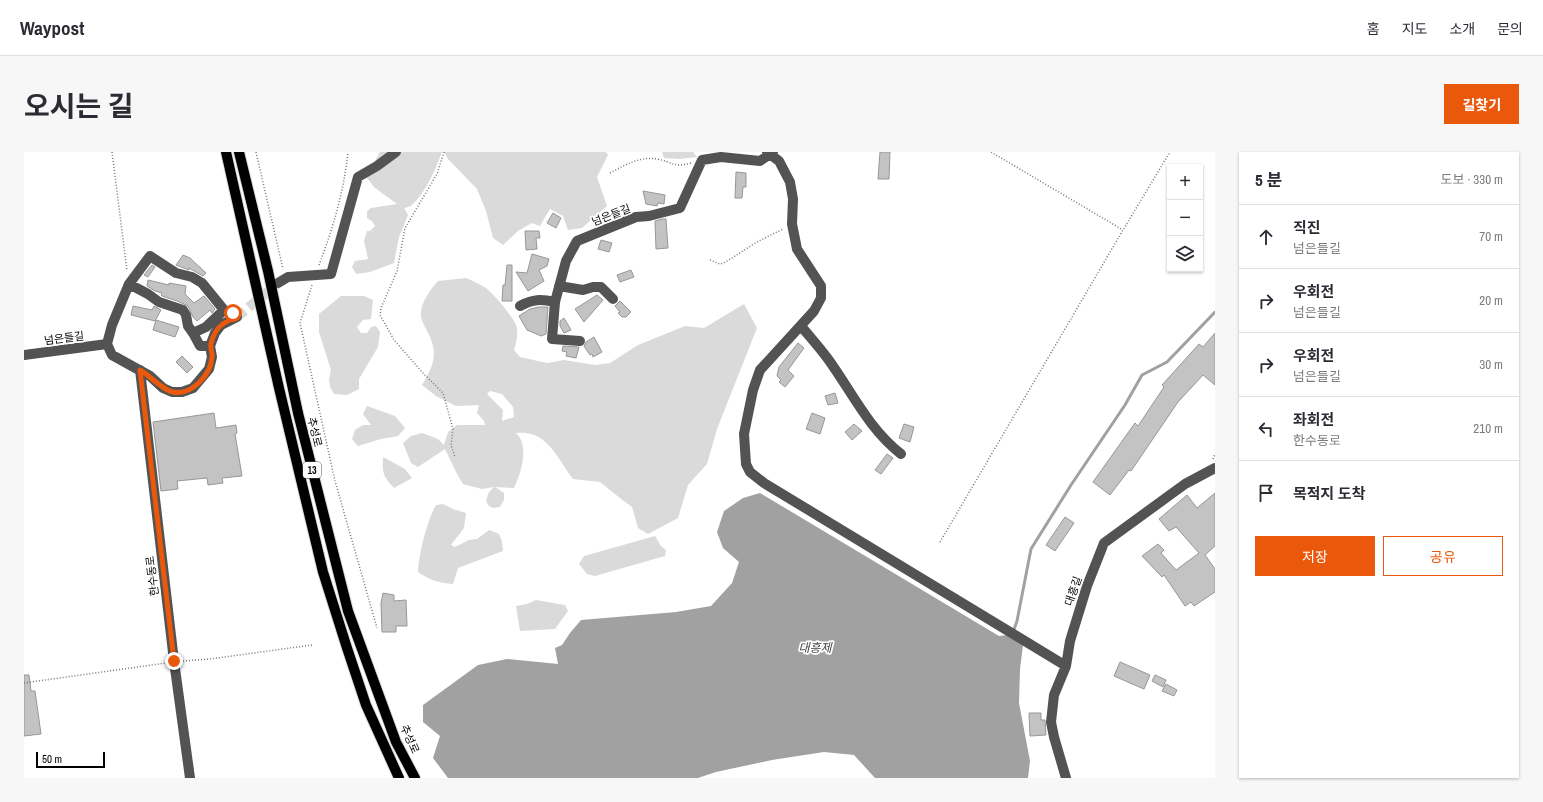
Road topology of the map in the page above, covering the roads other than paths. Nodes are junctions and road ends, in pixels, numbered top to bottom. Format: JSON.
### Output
{"nodes":[{"id":1,"x":226,"y":152,"type":"edge"},
{"id":2,"x":239,"y":152,"type":"edge"},
{"id":3,"x":396,"y":152,"type":"edge"},
{"id":4,"x":770,"y":153,"type":"edge"},
{"id":5,"x":278,"y":283,"type":"tunnel mouth"},
{"id":6,"x":129,"y":284,"type":"junction"},
{"id":7,"x":559,"y":286,"type":"junction"},
{"id":8,"x":613,"y":299,"type":"dead end"},
{"id":9,"x":555,"y":302,"type":"junction"},
{"id":10,"x":520,"y":306,"type":"dead end"},
{"id":11,"x":224,"y":310,"type":"junction"},
{"id":12,"x":801,"y":326,"type":"junction"},
{"id":13,"x":193,"y":334,"type":"junction"},
{"id":14,"x":580,"y":341,"type":"dead end"},
{"id":15,"x":107,"y":344,"type":"junction"},
{"id":16,"x":210,"y":346,"type":"junction"},
{"id":17,"x":24,"y":355,"type":"edge"},
{"id":18,"x":140,"y":370,"type":"junction"},
{"id":19,"x":901,"y":454,"type":"dead end"},
{"id":20,"x":1215,"y":468,"type":"edge"},
{"id":21,"x":1066,"y":666,"type":"junction"},
{"id":22,"x":366,"y":705,"type":"junction"},
{"id":23,"x":392,"y":732,"type":"junction"},
{"id":24,"x":190,"y":778,"type":"edge"},
{"id":25,"x":393,"y":778,"type":"edge"},
{"id":26,"x":399,"y":778,"type":"edge"},
{"id":27,"x":415,"y":778,"type":"edge"},
{"id":28,"x":420,"y":778,"type":"edge"},
{"id":29,"x":1066,"y":778,"type":"edge"}],
"edges":[{"from":1,"to":22,"type":"main road","number":"13"},
{"from":2,"to":23,"type":"main road","name":"추성로","number":"13"},
{"from":3,"to":5,"type":"street"},
{"from":4,"to":7,"type":"street","name":"넘은들길"},
{"from":4,"to":12,"type":"street"},
{"from":6,"to":11,"type":"street"},
{"from":6,"to":13,"type":"street"},
{"from":6,"to":15,"type":"street"},
{"from":7,"to":8,"type":"street"},
{"from":7,"to":9,"type":"street","name":"넘은들길"},
{"from":9,"to":10,"type":"street"},
{"from":9,"to":14,"type":"street","name":"넘은들길"},
{"from":11,"to":13,"type":"street"},
{"from":11,"to":16,"type":"street"},
{"from":12,"to":19,"type":"street"},
{"from":12,"to":21,"type":"street"},
{"from":13,"to":16,"type":"street"},
{"from":15,"to":17,"type":"street","name":"넘은들길"},
{"from":15,"to":18,"type":"street"},
{"from":16,"to":18,"type":"street"},
{"from":18,"to":24,"type":"street","name":"한수동로"},
{"from":20,"to":21,"type":"street","name":"대흥길"},
{"from":21,"to":29,"type":"street","name":"대흥길"},
{"from":22,"to":25,"type":"main road"},
{"from":22,"to":26,"type":"main road","number":"13"},
{"from":23,"to":27,"type":"main road","name":"추성로","number":"13"},
{"from":23,"to":28,"type":"main road"}]}
